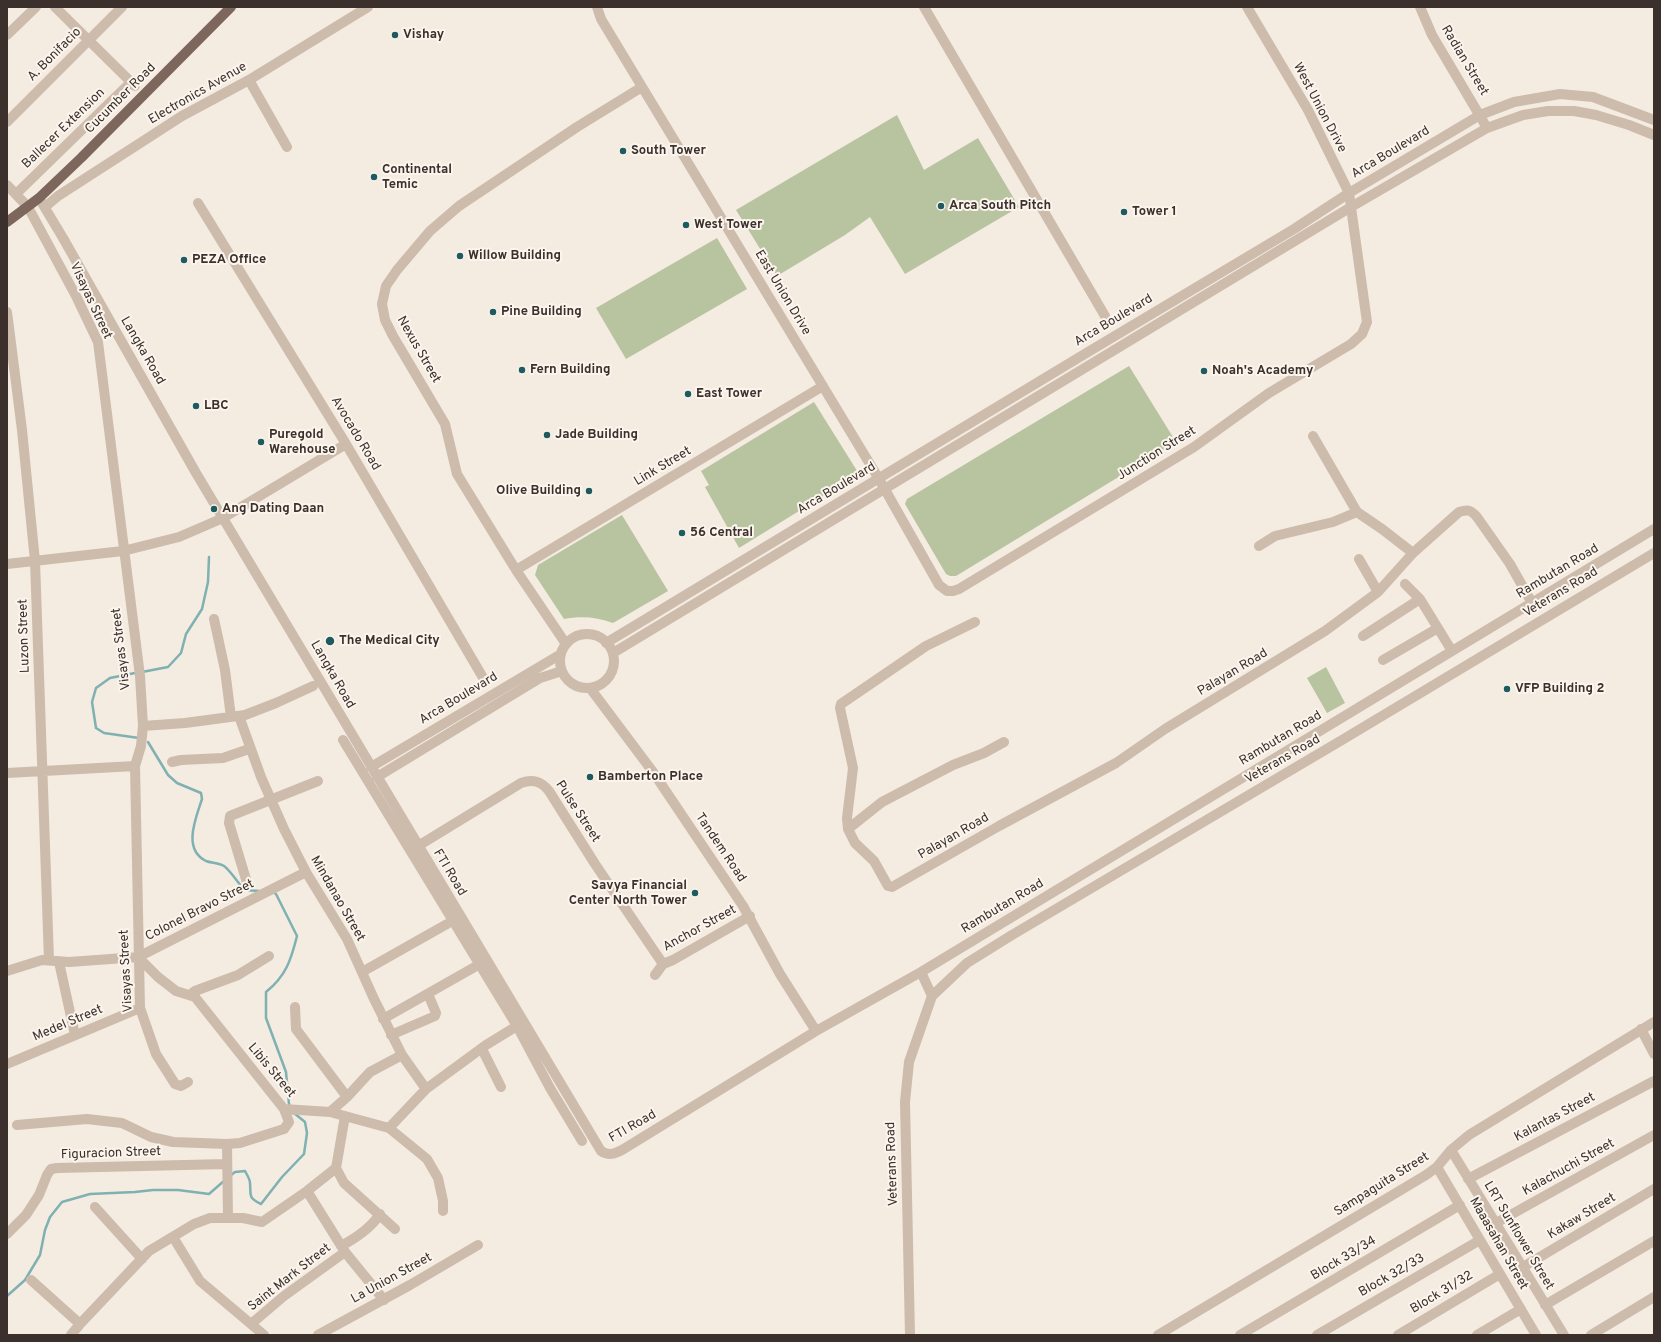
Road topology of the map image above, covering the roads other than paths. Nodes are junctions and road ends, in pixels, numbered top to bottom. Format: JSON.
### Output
{"nodes":[{"id":1,"x":36,"y":7,"type":"edge"},
{"id":2,"x":55,"y":7,"type":"edge"},
{"id":3,"x":122,"y":7,"type":"edge"},
{"id":4,"x":231,"y":7,"type":"edge"},
{"id":5,"x":368,"y":7,"type":"edge"},
{"id":6,"x":597,"y":7,"type":"edge"},
{"id":7,"x":924,"y":7,"type":"edge"},
{"id":8,"x":1247,"y":7,"type":"edge"},
{"id":9,"x":1420,"y":7,"type":"edge"},
{"id":10,"x":7,"y":35,"type":"edge"},
{"id":11,"x":88,"y":40,"type":"junction"},
{"id":12,"x":249,"y":80,"type":"junction"},
{"id":13,"x":642,"y":87,"type":"junction"},
{"id":14,"x":1480,"y":115,"type":"junction"},
{"id":15,"x":1654,"y":120,"type":"edge"},
{"id":16,"x":7,"y":122,"type":"edge"},
{"id":17,"x":1487,"y":128,"type":"junction"},
{"id":18,"x":1654,"y":135,"type":"edge"},
{"id":19,"x":287,"y":147,"type":"dead end"},
{"id":20,"x":7,"y":185,"type":"edge"},
{"id":21,"x":1349,"y":193,"type":"junction"},
{"id":22,"x":16,"y":194,"type":"junction"},
{"id":23,"x":39,"y":198,"type":"junction"},
{"id":24,"x":198,"y":203,"type":"dead end"},
{"id":25,"x":28,"y":207,"type":"junction"},
{"id":26,"x":45,"y":207,"type":"junction"},
{"id":27,"x":1351,"y":207,"type":"junction"},
{"id":28,"x":7,"y":222,"type":"edge"},
{"id":29,"x":7,"y":312,"type":"edge"},
{"id":30,"x":1105,"y":316,"type":"dead end"},
{"id":31,"x":1367,"y":322,"type":"joint"},
{"id":32,"x":10,"y":360,"type":"edge"},
{"id":33,"x":823,"y":386,"type":"junction"},
{"id":34,"x":1313,"y":436,"type":"dead end"},
{"id":35,"x":346,"y":444,"type":"junction"},
{"id":36,"x":879,"y":479,"type":"junction"},
{"id":37,"x":885,"y":490,"type":"junction"},
{"id":38,"x":1357,"y":512,"type":"junction"},
{"id":39,"x":223,"y":518,"type":"junction"},
{"id":40,"x":1654,"y":529,"type":"edge"},
{"id":41,"x":1259,"y":546,"type":"dead end"},
{"id":42,"x":123,"y":551,"type":"junction"},
{"id":43,"x":1413,"y":553,"type":"junction"},
{"id":44,"x":1654,"y":553,"type":"edge"},
{"id":45,"x":1359,"y":559,"type":"dead end"},
{"id":46,"x":35,"y":561,"type":"junction"},
{"id":47,"x":7,"y":564,"type":"edge"},
{"id":48,"x":516,"y":570,"type":"junction"},
{"id":49,"x":1405,"y":584,"type":"dead end"},
{"id":50,"x":947,"y":591,"type":"joint"},
{"id":51,"x":1378,"y":592,"type":"junction"},
{"id":52,"x":1420,"y":599,"type":"junction"},
{"id":53,"x":1532,"y":603,"type":"junction"},
{"id":54,"x":214,"y":619,"type":"dead end"},
{"id":55,"x":975,"y":622,"type":"dead end"},
{"id":56,"x":1438,"y":628,"type":"junction"},
{"id":57,"x":1363,"y":636,"type":"dead end"},
{"id":58,"x":606,"y":643,"type":"junction"},
{"id":59,"x":566,"y":644,"type":"junction"},
{"id":60,"x":1452,"y":651,"type":"junction"},
{"id":61,"x":613,"y":653,"type":"junction"},
{"id":62,"x":561,"y":654,"type":"junction"},
{"id":63,"x":1382,"y":660,"type":"dead end"},
{"id":64,"x":562,"y":671,"type":"junction"},
{"id":65,"x":485,"y":680,"type":"dead end"},
{"id":66,"x":312,"y":686,"type":"dead end"},
{"id":67,"x":590,"y":688,"type":"junction"},
{"id":68,"x":235,"y":717,"type":"junction"},
{"id":69,"x":143,"y":726,"type":"junction"},
{"id":70,"x":343,"y":740,"type":"dead end"},
{"id":71,"x":1004,"y":742,"type":"dead end"},
{"id":72,"x":249,"y":749,"type":"junction"},
{"id":73,"x":172,"y":762,"type":"dead end"},
{"id":74,"x":135,"y":766,"type":"junction"},
{"id":75,"x":371,"y":766,"type":"junction"},
{"id":76,"x":43,"y":770,"type":"junction"},
{"id":77,"x":7,"y":773,"type":"edge"},
{"id":78,"x":377,"y":777,"type":"junction"},
{"id":79,"x":318,"y":781,"type":"dead end"},
{"id":80,"x":271,"y":801,"type":"junction"},
{"id":81,"x":400,"y":828,"type":"junction"},
{"id":82,"x":848,"y":829,"type":"junction"},
{"id":83,"x":418,"y":846,"type":"junction"},
{"id":84,"x":306,"y":872,"type":"junction"},
{"id":85,"x":248,"y":886,"type":"dead end"},
{"id":86,"x":750,"y":916,"type":"junction"},
{"id":87,"x":447,"y":924,"type":"dead end"},
{"id":88,"x":269,"y":956,"type":"dead end"},
{"id":89,"x":138,"y":957,"type":"junction"},
{"id":90,"x":48,"y":960,"type":"junction"},
{"id":91,"x":59,"y":962,"type":"junction"},
{"id":92,"x":480,"y":964,"type":"junction"},
{"id":93,"x":663,"y":964,"type":"junction"},
{"id":94,"x":7,"y":971,"type":"edge"},
{"id":95,"x":362,"y":972,"type":"junction"},
{"id":96,"x":920,"y":972,"type":"junction"},
{"id":97,"x":655,"y":974,"type":"dead end"},
{"id":98,"x":428,"y":994,"type":"junction"},
{"id":99,"x":190,"y":995,"type":"junction"},
{"id":100,"x":932,"y":996,"type":"junction"},
{"id":101,"x":295,"y":1007,"type":"dead end"},
{"id":102,"x":140,"y":1008,"type":"junction"},
{"id":103,"x":383,"y":1019,"type":"junction"},
{"id":104,"x":1654,"y":1022,"type":"edge"},
{"id":105,"x":517,"y":1026,"type":"junction"},
{"id":106,"x":1641,"y":1029,"type":"junction"},
{"id":107,"x":816,"y":1031,"type":"junction"},
{"id":108,"x":75,"y":1035,"type":"junction"},
{"id":109,"x":391,"y":1035,"type":"junction"},
{"id":110,"x":482,"y":1049,"type":"junction"},
{"id":111,"x":1654,"y":1054,"type":"edge"},
{"id":112,"x":402,"y":1055,"type":"junction"},
{"id":113,"x":7,"y":1064,"type":"edge"},
{"id":114,"x":1654,"y":1081,"type":"edge"},
{"id":115,"x":188,"y":1082,"type":"dead end"},
{"id":116,"x":501,"y":1087,"type":"dead end"},
{"id":117,"x":426,"y":1089,"type":"junction"},
{"id":118,"x":347,"y":1097,"type":"junction"},
{"id":119,"x":284,"y":1109,"type":"junction"},
{"id":120,"x":330,"y":1112,"type":"junction"},
{"id":121,"x":345,"y":1116,"type":"junction"},
{"id":122,"x":17,"y":1125,"type":"dead end"},
{"id":123,"x":389,"y":1128,"type":"junction"},
{"id":124,"x":1654,"y":1135,"type":"edge"},
{"id":125,"x":582,"y":1141,"type":"dead end"},
{"id":126,"x":227,"y":1144,"type":"junction"},
{"id":127,"x":1451,"y":1150,"type":"junction"},
{"id":128,"x":1437,"y":1167,"type":"junction"},
{"id":129,"x":336,"y":1168,"type":"junction"},
{"id":130,"x":227,"y":1173,"type":"junction"},
{"id":131,"x":1468,"y":1179,"type":"junction"},
{"id":132,"x":1654,"y":1189,"type":"edge"},
{"id":133,"x":307,"y":1191,"type":"junction"},
{"id":134,"x":1460,"y":1205,"type":"junction"},
{"id":135,"x":95,"y":1207,"type":"dead end"},
{"id":136,"x":443,"y":1211,"type":"dead end"},
{"id":137,"x":380,"y":1214,"type":"junction"},
{"id":138,"x":228,"y":1218,"type":"junction"},
{"id":139,"x":1496,"y":1223,"type":"junction"},
{"id":140,"x":395,"y":1228,"type":"dead end"},
{"id":141,"x":7,"y":1234,"type":"edge"},
{"id":142,"x":173,"y":1237,"type":"junction"},
{"id":143,"x":1480,"y":1240,"type":"junction"},
{"id":144,"x":1654,"y":1241,"type":"edge"},
{"id":145,"x":478,"y":1245,"type":"dead end"},
{"id":146,"x":343,"y":1249,"type":"junction"},
{"id":147,"x":142,"y":1259,"type":"junction"},
{"id":148,"x":1522,"y":1267,"type":"junction"},
{"id":149,"x":1500,"y":1274,"type":"junction"},
{"id":150,"x":31,"y":1280,"type":"dead end"},
{"id":151,"x":1654,"y":1297,"type":"edge"},
{"id":152,"x":384,"y":1300,"type":"junction"},
{"id":153,"x":1545,"y":1305,"type":"junction"},
{"id":154,"x":1521,"y":1309,"type":"junction"},
{"id":155,"x":80,"y":1324,"type":"junction"},
{"id":156,"x":251,"y":1324,"type":"junction"},
{"id":157,"x":71,"y":1335,"type":"edge"},
{"id":158,"x":264,"y":1335,"type":"edge"},
{"id":159,"x":318,"y":1335,"type":"edge"},
{"id":160,"x":910,"y":1335,"type":"edge"},
{"id":161,"x":1159,"y":1335,"type":"edge"},
{"id":162,"x":1240,"y":1335,"type":"edge"},
{"id":163,"x":1317,"y":1335,"type":"edge"},
{"id":164,"x":1398,"y":1335,"type":"edge"},
{"id":165,"x":1477,"y":1335,"type":"edge"},
{"id":166,"x":1536,"y":1335,"type":"edge"},
{"id":167,"x":1564,"y":1335,"type":"edge"},
{"id":168,"x":1591,"y":1335,"type":"edge"}],
"edges":[{"from":1,"to":10,"type":"street"},
{"from":2,"to":11,"type":"street"},
{"from":3,"to":11,"type":"street","name":"A. Bonifacio"},
{"from":4,"to":23,"type":"main road","name":"Cucumber Road"},
{"from":5,"to":12,"type":"street","name":"Electronics Avenue"},
{"from":6,"to":13,"type":"street","name":"East Union Drive"},
{"from":7,"to":30,"type":"street"},
{"from":8,"to":21,"type":"street","name":"West Union Drive"},
{"from":9,"to":14,"type":"street","name":"Radian Street"},
{"from":11,"to":16,"type":"street","name":"A. Bonifacio"},
{"from":11,"to":22,"type":"street","name":"Ballecer Extension"},
{"from":12,"to":19,"type":"street"},
{"from":12,"to":26,"type":"street","name":"Electronics Avenue"},
{"from":13,"to":33,"type":"street","name":"East Union Drive"},
{"from":13,"to":48,"type":"street","name":"Nexus Street"},
{"from":14,"to":15,"type":"street","name":"Arca Boulevard"},
{"from":14,"to":17,"type":"street","name":"Radian Street"},
{"from":14,"to":21,"type":"street","name":"Arca Boulevard"},
{"from":17,"to":18,"type":"street","name":"Arca Boulevard"},
{"from":17,"to":27,"type":"street","name":"Arca Boulevard"},
{"from":20,"to":22,"type":"street","name":"Visayas Street"},
{"from":21,"to":27,"type":"street","name":"West Union Drive"},
{"from":21,"to":36,"type":"street","name":"Arca Boulevard"},
{"from":22,"to":25,"type":"street","name":"Visayas Street"},
{"from":23,"to":25,"type":"main road","name":"Cucumber Road"},
{"from":23,"to":26,"type":"street","name":"Langka Road"},
{"from":24,"to":35,"type":"street","name":"Avocado Road"},
{"from":25,"to":28,"type":"main road","name":"Cucumber Road"},
{"from":25,"to":42,"type":"street","name":"Visayas Street"},
{"from":26,"to":39,"type":"street","name":"Langka Road"},
{"from":27,"to":31,"type":"street","name":"West Union Drive"},
{"from":27,"to":37,"type":"street","name":"Arca Boulevard"},
{"from":29,"to":32,"type":"street","name":"Luzon Street"},
{"from":31,"to":50,"type":"street","name":"Junction Street"},
{"from":32,"to":46,"type":"street","name":"Luzon Street"},
{"from":33,"to":36,"type":"street","name":"East Union Drive"},
{"from":33,"to":48,"type":"street","name":"Link Street"},
{"from":34,"to":38,"type":"street"},
{"from":35,"to":39,"type":"street"},
{"from":35,"to":65,"type":"street","name":"Avocado Road"},
{"from":36,"to":37,"type":"street","name":"East Union Drive"},
{"from":36,"to":58,"type":"street","name":"Arca Boulevard"},
{"from":37,"to":50,"type":"street","name":"East Union Drive"},
{"from":37,"to":61,"type":"street","name":"Arca Boulevard"},
{"from":38,"to":41,"type":"street"},
{"from":38,"to":43,"type":"street"},
{"from":39,"to":42,"type":"street"},
{"from":39,"to":75,"type":"street","name":"Langka Road"},
{"from":40,"to":53,"type":"street","name":"Rambutan Road"},
{"from":42,"to":46,"type":"street"},
{"from":42,"to":69,"type":"street","name":"Visayas Street"},
{"from":43,"to":51,"type":"street","name":"Palayan Road"},
{"from":43,"to":53,"type":"street","name":"Palayan Road"},
{"from":44,"to":100,"type":"street","name":"Veterans Road"},
{"from":45,"to":51,"type":"street"},
{"from":46,"to":47,"type":"street"},
{"from":46,"to":76,"type":"street","name":"Luzon Street"},
{"from":48,"to":59,"type":"street","name":"Nexus Street"},
{"from":49,"to":52,"type":"street"},
{"from":51,"to":82,"type":"street","name":"Palayan Road"},
{"from":52,"to":56,"type":"street"},
{"from":52,"to":57,"type":"street"},
{"from":53,"to":60,"type":"street","name":"Rambutan Road"},
{"from":54,"to":68,"type":"street","name":"Mindanao Street"},
{"from":55,"to":82,"type":"street"},
{"from":56,"to":60,"type":"street"},
{"from":56,"to":63,"type":"street"},
{"from":58,"to":59,"type":"street"},
{"from":58,"to":61,"type":"street"},
{"from":59,"to":62,"type":"street"},
{"from":60,"to":96,"type":"street","name":"Rambutan Road"},
{"from":61,"to":67,"type":"street"},
{"from":62,"to":64,"type":"street"},
{"from":62,"to":75,"type":"street","name":"Arca Boulevard"},
{"from":64,"to":67,"type":"street"},
{"from":64,"to":78,"type":"street","name":"Arca Boulevard"},
{"from":66,"to":68,"type":"street"},
{"from":67,"to":86,"type":"street","name":"Tandem Road"},
{"from":68,"to":69,"type":"street"},
{"from":68,"to":72,"type":"street","name":"Mindanao Street"},
{"from":69,"to":74,"type":"street","name":"Visayas Street"},
{"from":70,"to":81,"type":"street"},
{"from":71,"to":82,"type":"street"},
{"from":72,"to":73,"type":"street"},
{"from":72,"to":80,"type":"street","name":"Mindanao Street"},
{"from":74,"to":76,"type":"street"},
{"from":74,"to":89,"type":"street","name":"Visayas Street"},
{"from":75,"to":78,"type":"street","name":"Langka Road"},
{"from":76,"to":77,"type":"street"},
{"from":76,"to":90,"type":"street","name":"Luzon Street"},
{"from":78,"to":81,"type":"street","name":"Langka Road"},
{"from":79,"to":80,"type":"street"},
{"from":80,"to":84,"type":"street","name":"Mindanao Street"},
{"from":80,"to":85,"type":"street"},
{"from":81,"to":83,"type":"street","name":"Langka Road"},
{"from":81,"to":92,"type":"street"},
{"from":83,"to":93,"type":"street","name":"Pulse Street"},
{"from":83,"to":107,"type":"street","name":"FTI Road"},
{"from":84,"to":89,"type":"street","name":"Colonel Bravo Street"},
{"from":84,"to":95,"type":"street","name":"Mindanao Street"},
{"from":86,"to":93,"type":"street","name":"Anchor Street"},
{"from":86,"to":107,"type":"street","name":"Tandem Road"},
{"from":87,"to":95,"type":"street"},
{"from":88,"to":99,"type":"street"},
{"from":89,"to":91,"type":"street","name":"Colonel Bravo Street"},
{"from":89,"to":99,"type":"street","name":"Libis Street"},
{"from":89,"to":102,"type":"street","name":"Visayas Street"},
{"from":90,"to":91,"type":"street","name":"Colonel Bravo Street"},
{"from":90,"to":94,"type":"street","name":"Colonel Bravo Street"},
{"from":91,"to":108,"type":"street"},
{"from":92,"to":98,"type":"street"},
{"from":92,"to":105,"type":"street"},
{"from":93,"to":97,"type":"street"},
{"from":95,"to":103,"type":"street","name":"Mindanao Street"},
{"from":96,"to":100,"type":"street"},
{"from":96,"to":107,"type":"street","name":"FTI Road"},
{"from":98,"to":103,"type":"street"},
{"from":98,"to":109,"type":"street"},
{"from":99,"to":119,"type":"street","name":"Libis Street"},
{"from":100,"to":160,"type":"street","name":"Veterans Road"},
{"from":101,"to":118,"type":"street"},
{"from":102,"to":108,"type":"street","name":"Medel Street"},
{"from":102,"to":115,"type":"street","name":"Visayas Street"},
{"from":103,"to":109,"type":"street","name":"Mindanao Street"},
{"from":104,"to":106,"type":"street","name":"Sampaguita Street"},
{"from":105,"to":110,"type":"street"},
{"from":105,"to":125,"type":"street"},
{"from":106,"to":111,"type":"street"},
{"from":106,"to":127,"type":"street","name":"Sampaguita Street"},
{"from":108,"to":113,"type":"street","name":"Medel Street"},
{"from":109,"to":112,"type":"street","name":"Mindanao Street"},
{"from":110,"to":116,"type":"street"},
{"from":110,"to":117,"type":"street"},
{"from":112,"to":117,"type":"street","name":"Mindanao Street"},
{"from":112,"to":118,"type":"street"},
{"from":114,"to":131,"type":"street","name":"Kalantas Street"},
{"from":117,"to":123,"type":"street"},
{"from":118,"to":120,"type":"street"},
{"from":119,"to":120,"type":"street","name":"Libis Street"},
{"from":119,"to":126,"type":"street"},
{"from":120,"to":121,"type":"street","name":"Libis Street"},
{"from":121,"to":123,"type":"street","name":"Libis Street"},
{"from":121,"to":129,"type":"street"},
{"from":122,"to":126,"type":"street"},
{"from":123,"to":136,"type":"street","name":"Libis Street"},
{"from":124,"to":139,"type":"street","name":"Kalachuchi Street"},
{"from":126,"to":130,"type":"street"},
{"from":127,"to":128,"type":"street","name":"Sampaguita Street"},
{"from":127,"to":131,"type":"street","name":"LRT Sunflower Street"},
{"from":128,"to":134,"type":"street","name":"Maaasahan Street"},
{"from":128,"to":161,"type":"street","name":"Sampaguita Street"},
{"from":129,"to":133,"type":"street"},
{"from":129,"to":137,"type":"street"},
{"from":130,"to":138,"type":"street"},
{"from":130,"to":141,"type":"street","name":"Figuracion Street"},
{"from":131,"to":139,"type":"street","name":"LRT Sunflower Street"},
{"from":132,"to":148,"type":"street","name":"Kakaw Street"},
{"from":133,"to":138,"type":"street"},
{"from":133,"to":146,"type":"street"},
{"from":134,"to":143,"type":"street","name":"Maaasahan Street"},
{"from":134,"to":162,"type":"street","name":"Block 33/34"},
{"from":135,"to":147,"type":"street"},
{"from":137,"to":140,"type":"street"},
{"from":137,"to":146,"type":"street","name":"Saint Mark Street"},
{"from":138,"to":142,"type":"street"},
{"from":139,"to":148,"type":"street","name":"LRT Sunflower Street"},
{"from":142,"to":147,"type":"street"},
{"from":142,"to":156,"type":"street"},
{"from":143,"to":149,"type":"street","name":"Maaasahan Street"},
{"from":143,"to":163,"type":"street","name":"Block 32/33"},
{"from":144,"to":153,"type":"street"},
{"from":145,"to":152,"type":"street","name":"La Union Street"},
{"from":146,"to":152,"type":"street"},
{"from":146,"to":156,"type":"street","name":"Saint Mark Street"},
{"from":147,"to":155,"type":"street"},
{"from":148,"to":153,"type":"street","name":"LRT Sunflower Street"},
{"from":149,"to":154,"type":"street","name":"Maaasahan Street"},
{"from":149,"to":164,"type":"street","name":"Block 31/32"},
{"from":150,"to":155,"type":"street"},
{"from":151,"to":168,"type":"street"},
{"from":152,"to":159,"type":"street","name":"La Union Street"},
{"from":153,"to":167,"type":"street","name":"LRT Sunflower Street"},
{"from":154,"to":165,"type":"street"},
{"from":154,"to":166,"type":"street","name":"Maaasahan Street"},
{"from":155,"to":157,"type":"street"},
{"from":156,"to":158,"type":"street"}]}
